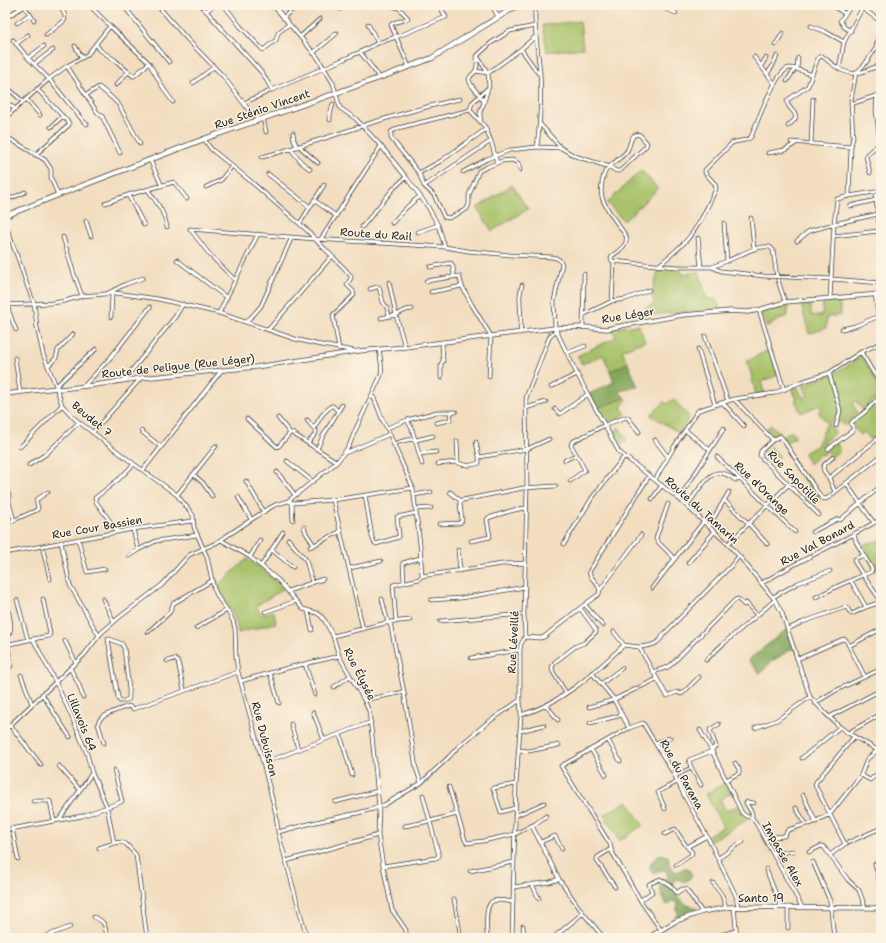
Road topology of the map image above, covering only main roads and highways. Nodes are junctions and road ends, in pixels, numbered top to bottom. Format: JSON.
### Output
{"nodes":[{"id":1,"x":518,"y":5,"type":"edge"},
{"id":2,"x":5,"y":216,"type":"edge"}],
"edges":[{"from":1,"to":2,"type":"main road","name":"Rue Sténio Vincent"}]}
